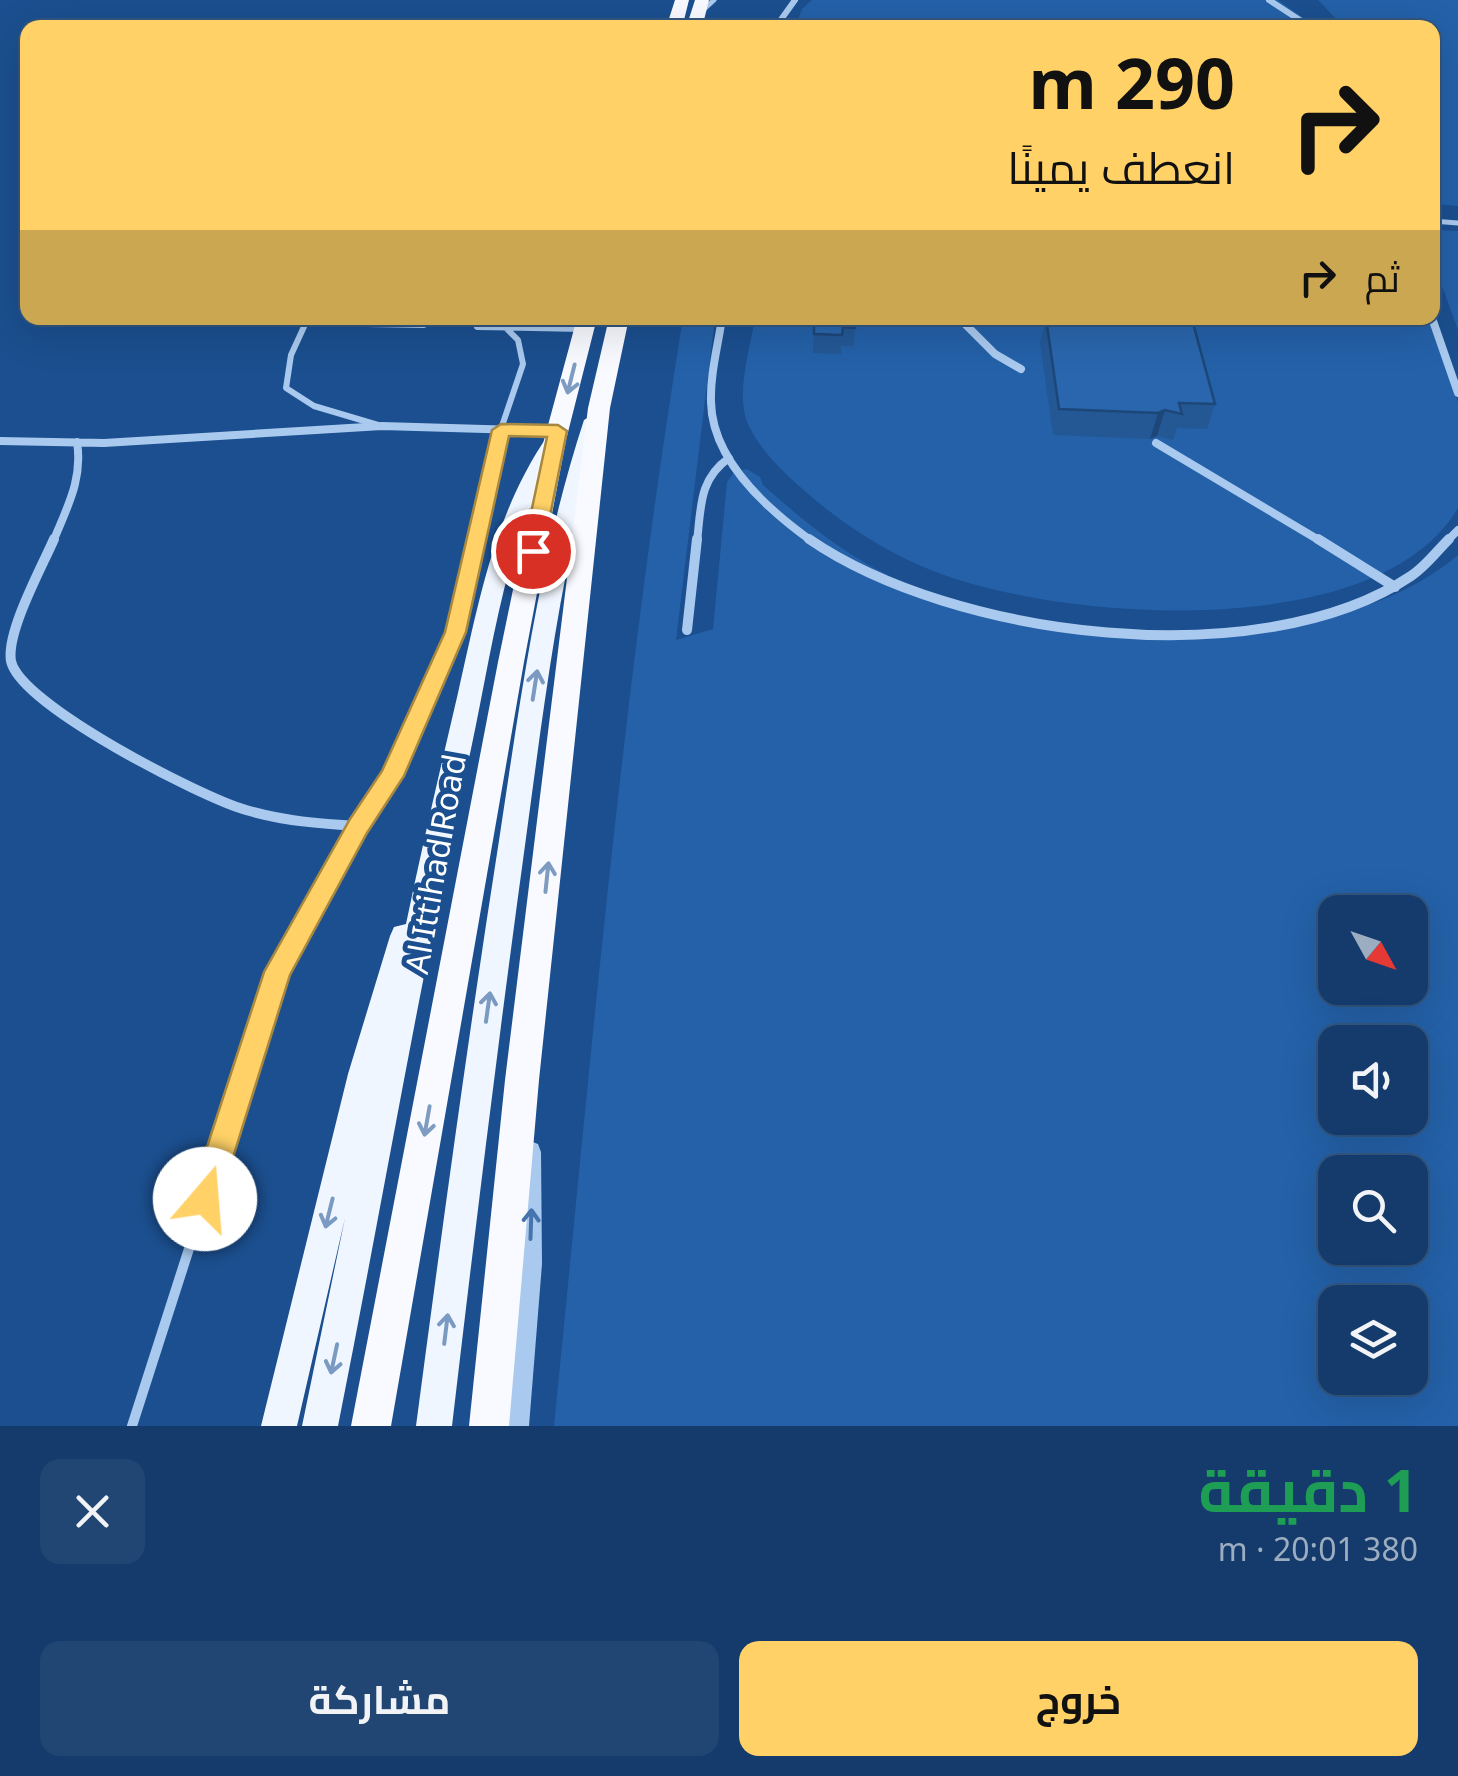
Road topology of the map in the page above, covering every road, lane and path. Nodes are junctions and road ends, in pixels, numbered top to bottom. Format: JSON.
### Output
{"nodes":[{"id":1,"x":714,"y":0,"type":"edge"},
{"id":2,"x":1270,"y":0,"type":"edge"},
{"id":3,"x":698,"y":14,"type":"edge"},
{"id":4,"x":1300,"y":20,"type":"edge"},
{"id":5,"x":304,"y":325,"type":"edge"},
{"id":6,"x":478,"y":325,"type":"edge"},
{"id":7,"x":556,"y":325,"type":"edge"},
{"id":8,"x":584,"y":325,"type":"edge"},
{"id":9,"x":617,"y":325,"type":"edge"},
{"id":10,"x":721,"y":325,"type":"edge"},
{"id":11,"x":966,"y":325,"type":"edge"},
{"id":12,"x":1434,"y":325,"type":"edge"},
{"id":13,"x":504,"y":327,"type":"junction"},
{"id":14,"x":527,"y":327,"type":"joint"},
{"id":15,"x":1021,"y":369,"type":"dead end"},
{"id":16,"x":1458,"y":393,"type":"edge"},
{"id":17,"x":599,"y":408,"type":"junction"},
{"id":18,"x":382,"y":426,"type":"junction"},
{"id":19,"x":501,"y":430,"type":"junction"},
{"id":20,"x":556,"y":436,"type":"junction"},
{"id":21,"x":0,"y":441,"type":"edge"},
{"id":22,"x":77,"y":442,"type":"junction"},
{"id":23,"x":1156,"y":443,"type":"dead end"},
{"id":24,"x":729,"y":458,"type":"junction"},
{"id":25,"x":1458,"y":530,"type":"edge"},
{"id":26,"x":1395,"y":586,"type":"junction"},
{"id":27,"x":687,"y":630,"type":"dead end"},
{"id":28,"x":442,"y":817,"type":"junction"},
{"id":29,"x":358,"y":826,"type":"junction"},
{"id":30,"x":522,"y":1080,"type":"junction"},
{"id":31,"x":433,"y":1419,"type":"edge"},
{"id":32,"x":132,"y":1426,"type":"edge"},
{"id":33,"x":279,"y":1426,"type":"edge"},
{"id":34,"x":320,"y":1426,"type":"edge"},
{"id":35,"x":370,"y":1426,"type":"edge"},
{"id":36,"x":489,"y":1426,"type":"edge"},
{"id":37,"x":516,"y":1426,"type":"edge"}],
"edges":[{"from":1,"to":3,"type":"lane"},
{"from":2,"to":4,"type":"street"},
{"from":5,"to":18,"type":"lane"},
{"from":6,"to":13,"type":"lane"},
{"from":7,"to":14,"type":"lane"},
{"from":8,"to":20,"type":"highway","name":"Al Ittihad Road","one_way":true},
{"from":9,"to":17,"type":"highway"},
{"from":10,"to":24,"type":"street"},
{"from":11,"to":15,"type":"street"},
{"from":12,"to":16,"type":"street"},
{"from":13,"to":14,"type":"lane"},
{"from":13,"to":19,"type":"lane"},
{"from":30,"to":17,"type":"highway","one_way":true},
{"from":31,"to":17,"type":"main road","one_way":true},
{"from":18,"to":19,"type":"street"},
{"from":18,"to":22,"type":"street"},
{"from":19,"to":20,"type":"street"},
{"from":19,"to":29,"type":"lane"},
{"from":20,"to":28,"type":"main road"},
{"from":20,"to":35,"type":"highway","name":"Al Ittihad Road","one_way":true},
{"from":21,"to":22,"type":"street"},
{"from":22,"to":29,"type":"street"},
{"from":23,"to":26,"type":"street"},
{"from":24,"to":26,"type":"street"},
{"from":24,"to":27,"type":"street"},
{"from":25,"to":26,"type":"street"},
{"from":28,"to":33,"type":"main road","one_way":true},
{"from":28,"to":34,"type":"main road","one_way":true},
{"from":29,"to":32,"type":"lane"},
{"from":30,"to":36,"type":"highway"},
{"from":37,"to":30,"type":"street","one_way":true}]}
